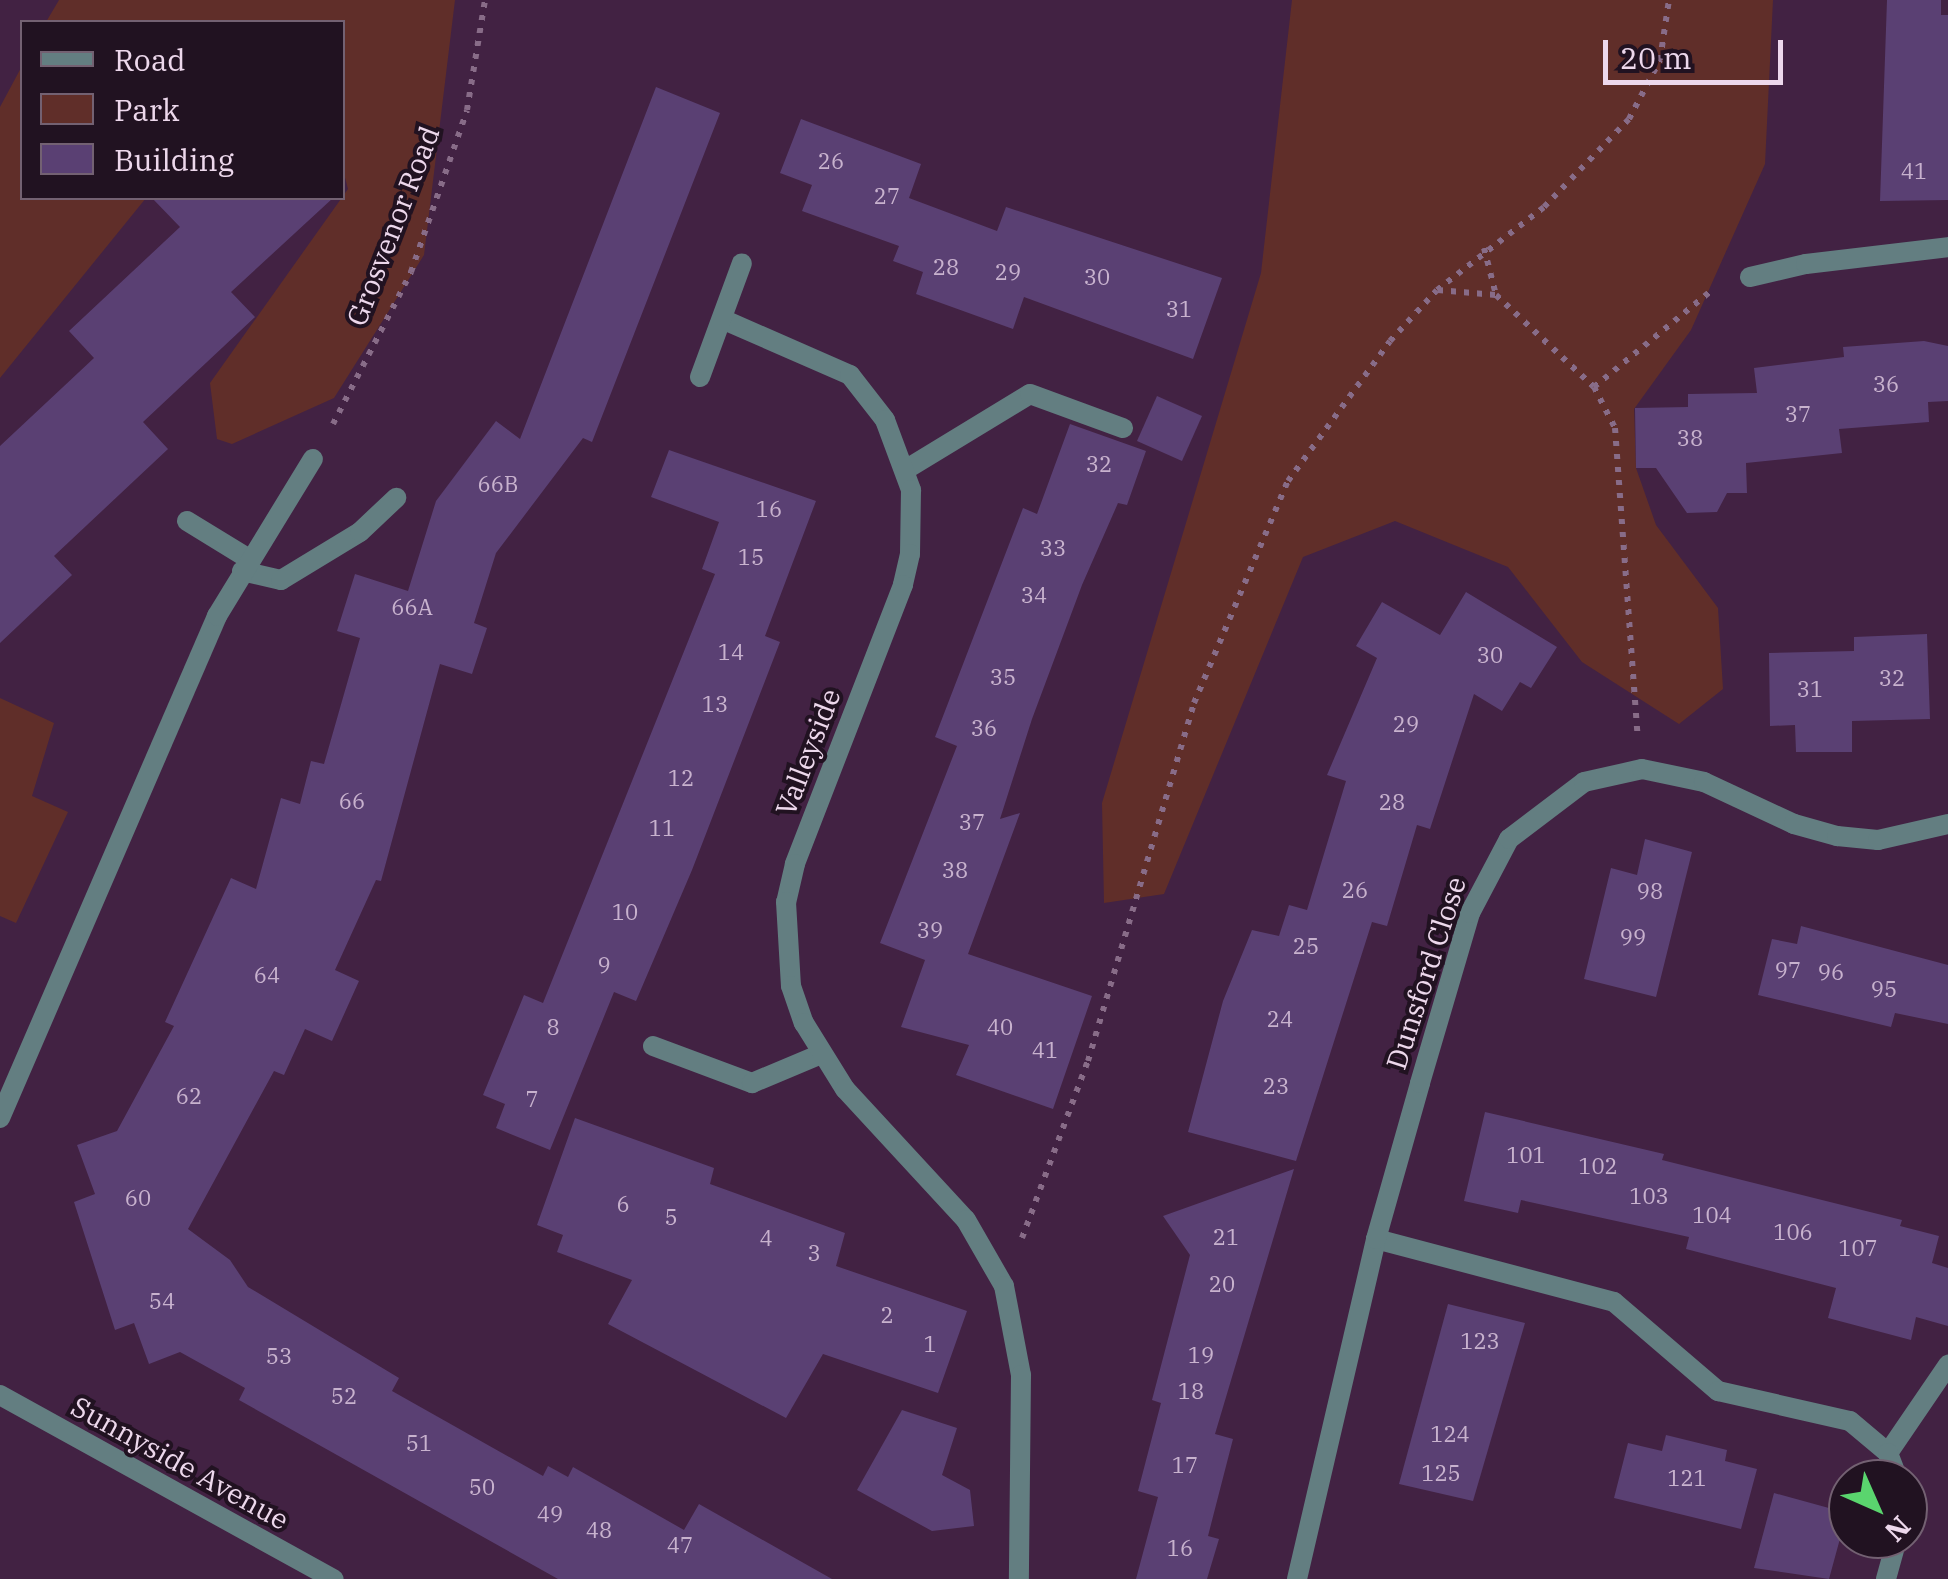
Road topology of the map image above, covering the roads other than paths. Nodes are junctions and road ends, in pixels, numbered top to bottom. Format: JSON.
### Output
{"nodes":[{"id":1,"x":1948,"y":248,"type":"edge"},
{"id":2,"x":742,"y":264,"type":"dead end"},
{"id":3,"x":1750,"y":277,"type":"road end"},
{"id":4,"x":722,"y":319,"type":"junction"},
{"id":5,"x":700,"y":376,"type":"dead end"},
{"id":6,"x":1123,"y":428,"type":"dead end"},
{"id":7,"x":313,"y":459,"type":"road end"},
{"id":8,"x":906,"y":470,"type":"junction"},
{"id":9,"x":396,"y":498,"type":"dead end"},
{"id":10,"x":187,"y":521,"type":"dead end"},
{"id":11,"x":245,"y":565,"type":"junction"},
{"id":12,"x":1948,"y":824,"type":"edge"},
{"id":13,"x":653,"y":1046,"type":"dead end"},
{"id":14,"x":821,"y":1054,"type":"junction"},
{"id":15,"x":0,"y":1118,"type":"edge"},
{"id":16,"x":1376,"y":1239,"type":"junction"},
{"id":17,"x":1948,"y":1365,"type":"edge"},
{"id":18,"x":0,"y":1395,"type":"edge"},
{"id":19,"x":1888,"y":1454,"type":"junction"},
{"id":20,"x":1890,"y":1459,"type":"edge"},
{"id":21,"x":334,"y":1579,"type":"edge"},
{"id":22,"x":1019,"y":1579,"type":"edge"},
{"id":23,"x":1297,"y":1579,"type":"edge"}],
"edges":[{"from":1,"to":3,"type":"street"},
{"from":2,"to":4,"type":"street"},
{"from":4,"to":5,"type":"street"},
{"from":4,"to":8,"type":"street","name":"Valleyside"},
{"from":6,"to":8,"type":"street"},
{"from":7,"to":11,"type":"street"},
{"from":8,"to":14,"type":"street","name":"Valleyside"},
{"from":9,"to":11,"type":"street"},
{"from":10,"to":11,"type":"street"},
{"from":11,"to":15,"type":"street"},
{"from":12,"to":16,"type":"street","name":"Dunsford Close"},
{"from":13,"to":14,"type":"street"},
{"from":14,"to":22,"type":"street","name":"Valleyside"},
{"from":16,"to":19,"type":"street"},
{"from":16,"to":23,"type":"street","name":"Dunsford Close"},
{"from":17,"to":19,"type":"street"},
{"from":18,"to":21,"type":"street","name":"Sunnyside Avenue"},
{"from":19,"to":20,"type":"street"}]}
